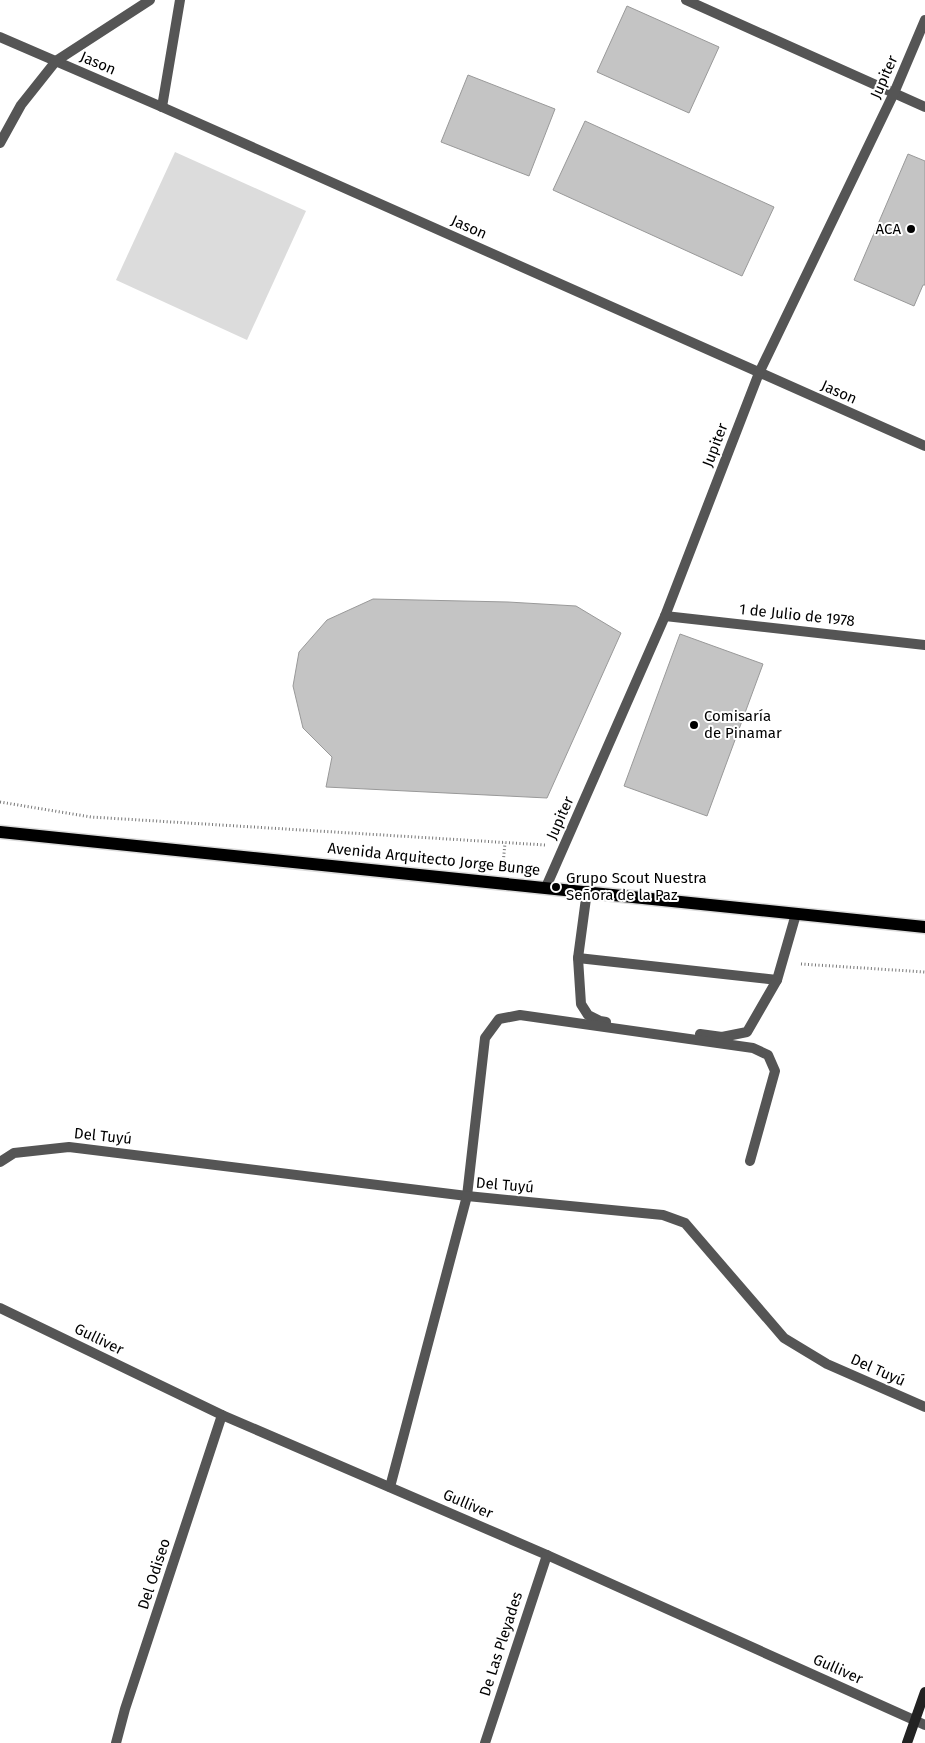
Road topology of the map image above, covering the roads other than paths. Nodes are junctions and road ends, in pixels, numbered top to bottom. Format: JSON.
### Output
{"nodes":[{"id":1,"x":150,"y":0,"type":"edge"},
{"id":2,"x":180,"y":0,"type":"edge"},
{"id":3,"x":686,"y":0,"type":"edge"},
{"id":4,"x":925,"y":20,"type":"edge"},
{"id":5,"x":0,"y":37,"type":"edge"},
{"id":6,"x":56,"y":62,"type":"junction"},
{"id":7,"x":894,"y":93,"type":"junction"},
{"id":8,"x":162,"y":107,"type":"junction"},
{"id":9,"x":925,"y":107,"type":"edge"},
{"id":10,"x":0,"y":143,"type":"edge"},
{"id":11,"x":759,"y":373,"type":"junction"},
{"id":12,"x":925,"y":446,"type":"edge"},
{"id":13,"x":665,"y":616,"type":"junction"},
{"id":14,"x":925,"y":644,"type":"edge"},
{"id":15,"x":0,"y":832,"type":"edge"},
{"id":16,"x":546,"y":887,"type":"junction"},
{"id":17,"x":587,"y":891,"type":"junction"},
{"id":18,"x":796,"y":914,"type":"junction"},
{"id":19,"x":925,"y":927,"type":"edge"},
{"id":20,"x":578,"y":958,"type":"junction"},
{"id":21,"x":777,"y":980,"type":"junction"},
{"id":22,"x":750,"y":1161,"type":"dead end"},
{"id":23,"x":0,"y":1162,"type":"edge"},
{"id":24,"x":467,"y":1196,"type":"junction"},
{"id":25,"x":0,"y":1308,"type":"edge"},
{"id":26,"x":925,"y":1407,"type":"edge"},
{"id":27,"x":222,"y":1415,"type":"junction"},
{"id":28,"x":390,"y":1487,"type":"junction"},
{"id":29,"x":547,"y":1555,"type":"junction"},
{"id":30,"x":925,"y":1692,"type":"edge"},
{"id":31,"x":920,"y":1723,"type":"edge"},
{"id":32,"x":116,"y":1743,"type":"edge"},
{"id":33,"x":485,"y":1743,"type":"edge"},
{"id":34,"x":906,"y":1743,"type":"edge"}],
"edges":[{"from":1,"to":6,"type":"street"},
{"from":2,"to":8,"type":"street"},
{"from":3,"to":7,"type":"street"},
{"from":4,"to":7,"type":"street","name":"Jupiter"},
{"from":5,"to":6,"type":"street","name":"Jason"},
{"from":6,"to":8,"type":"street","name":"Jason"},
{"from":6,"to":10,"type":"street"},
{"from":7,"to":9,"type":"street"},
{"from":7,"to":11,"type":"street","name":"Jupiter"},
{"from":8,"to":11,"type":"street","name":"Jason"},
{"from":11,"to":12,"type":"street","name":"Jason"},
{"from":11,"to":13,"type":"street","name":"Jupiter"},
{"from":13,"to":14,"type":"street","name":"1 de Julio de 1978"},
{"from":13,"to":16,"type":"street","name":"Jupiter"},
{"from":15,"to":16,"type":"main road","name":"Avenida Arquitecto Jorge Bunge"},
{"from":16,"to":17,"type":"main road","name":"Avenida Arquitecto Jorge Bunge"},
{"from":17,"to":18,"type":"main road","name":"Avenida Arquitecto Jorge Bunge"},
{"from":17,"to":20,"type":"street"},
{"from":18,"to":19,"type":"main road","name":"Avenida Arquitecto Jorge Bunge"},
{"from":18,"to":21,"type":"street"},
{"from":20,"to":21,"type":"street"},
{"from":20,"to":21,"type":"street"},
{"from":22,"to":24,"type":"street"},
{"from":23,"to":24,"type":"street","name":"Del Tuyú"},
{"from":24,"to":26,"type":"street","name":"Del Tuyú"},
{"from":24,"to":28,"type":"street"},
{"from":25,"to":27,"type":"street","name":"Gulliver"},
{"from":27,"to":28,"type":"street","name":"Gulliver"},
{"from":27,"to":32,"type":"street","name":"Del Odiseo"},
{"from":28,"to":29,"type":"street","name":"Gulliver"},
{"from":29,"to":31,"type":"street","name":"Gulliver"},
{"from":29,"to":33,"type":"street","name":"De Las Pleyades"},
{"from":30,"to":31,"type":"main road"},
{"from":31,"to":34,"type":"main road"}]}
